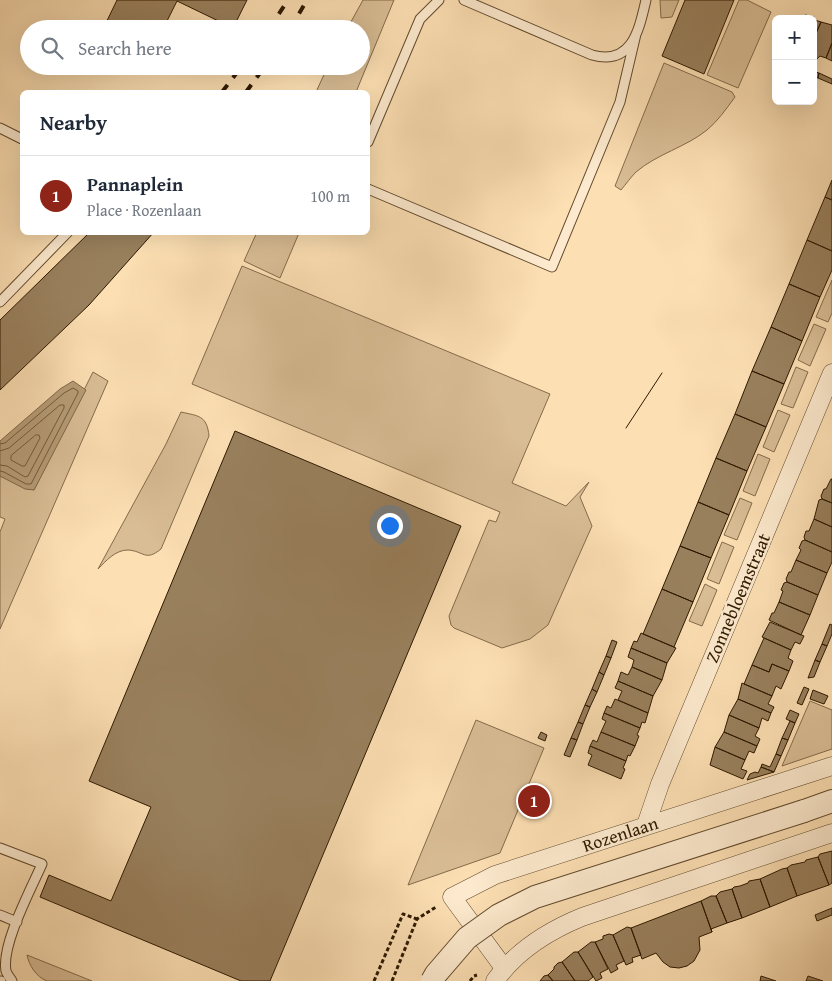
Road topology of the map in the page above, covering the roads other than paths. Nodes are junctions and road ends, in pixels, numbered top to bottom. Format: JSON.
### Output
{"nodes":[{"id":1,"x":439,"y":0,"type":"edge"},
{"id":2,"x":464,"y":0,"type":"edge"},
{"id":3,"x":646,"y":0,"type":"edge"},
{"id":4,"x":636,"y":34,"type":"junction"},
{"id":5,"x":0,"y":128,"type":"edge"},
{"id":6,"x":370,"y":137,"type":"edge"},
{"id":7,"x":20,"y":138,"type":"edge"},
{"id":8,"x":370,"y":190,"type":"edge"},
{"id":9,"x":65,"y":235,"type":"edge"},
{"id":10,"x":0,"y":302,"type":"edge"},
{"id":11,"x":832,"y":373,"type":"edge"},
{"id":12,"x":832,"y":766,"type":"edge"},
{"id":13,"x":832,"y":801,"type":"edge"},
{"id":14,"x":646,"y":825,"type":"junction"},
{"id":15,"x":832,"y":833,"type":"edge"},
{"id":16,"x":0,"y":848,"type":"edge"},
{"id":17,"x":0,"y":915,"type":"edge"},
{"id":18,"x":17,"y":922,"type":"junction"},
{"id":19,"x":500,"y":974,"type":"edge"},
{"id":20,"x":12,"y":981,"type":"edge"},
{"id":21,"x":432,"y":981,"type":"edge"}],
"edges":[{"from":1,"to":6,"type":"lane"},
{"from":2,"to":4,"type":"lane"},
{"from":3,"to":4,"type":"lane"},
{"from":4,"to":8,"type":"lane"},
{"from":5,"to":7,"type":"lane"},
{"from":9,"to":10,"type":"lane"},
{"from":11,"to":14,"type":"street","name":"Zonnebloemstraat"},
{"from":12,"to":14,"type":"street","name":"Rozenlaan"},
{"from":13,"to":21,"type":"street","name":"Rozenlaan","bridge":true},
{"from":14,"to":19,"type":"street","name":"Rozenlaan"},
{"from":15,"to":19,"type":"street"},
{"from":16,"to":18,"type":"lane"},
{"from":17,"to":18,"type":"lane"},
{"from":18,"to":20,"type":"lane"}]}
